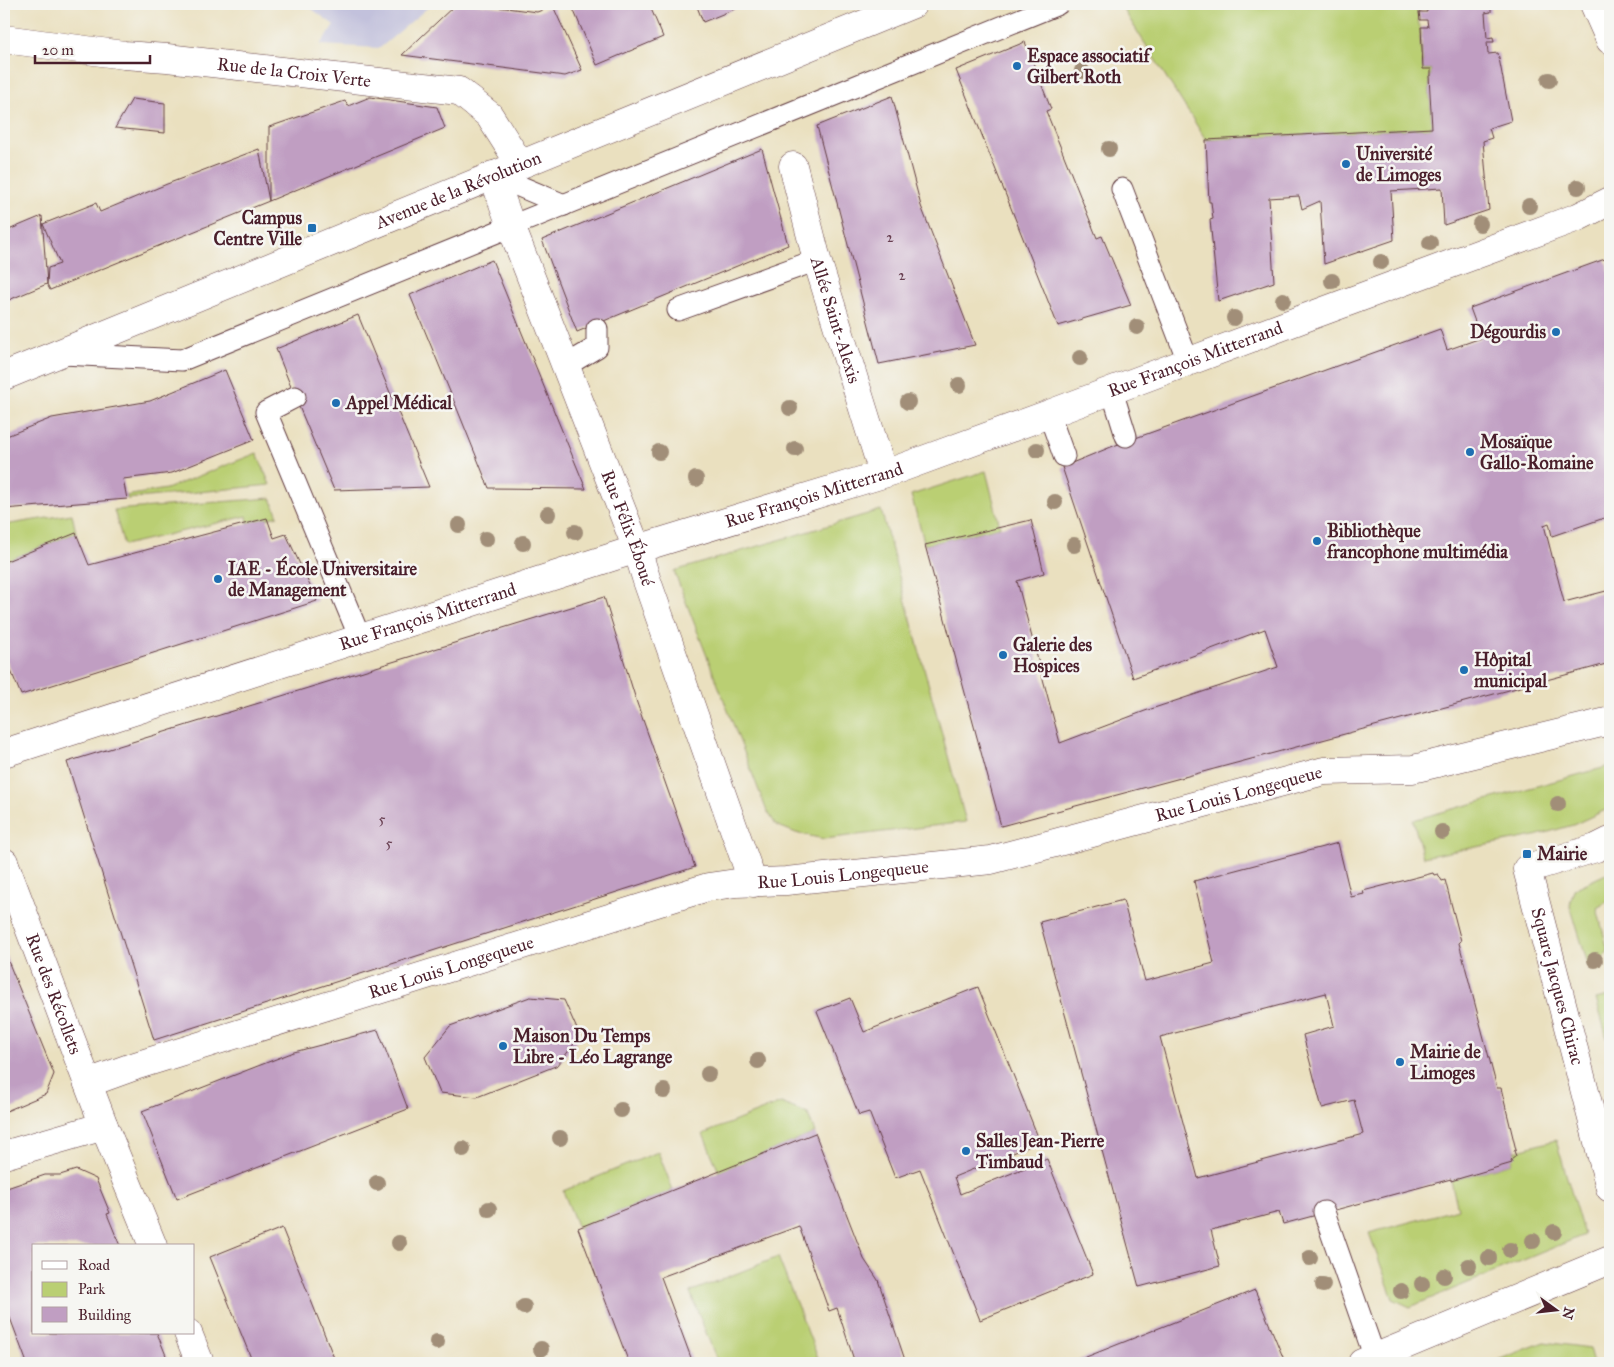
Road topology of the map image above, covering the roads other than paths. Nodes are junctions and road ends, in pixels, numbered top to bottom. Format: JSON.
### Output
{"nodes":[{"id":1,"x":913,"y":4,"type":"edge"},
{"id":2,"x":1058,"y":4,"type":"edge"},
{"id":3,"x":1594,"y":4,"type":"edge"},
{"id":4,"x":4,"y":39,"type":"edge"},
{"id":5,"x":1610,"y":40,"type":"edge"},
{"id":6,"x":520,"y":164,"type":"junction"},
{"id":7,"x":793,"y":166,"type":"dead end"},
{"id":8,"x":493,"y":175,"type":"junction"},
{"id":9,"x":1122,"y":190,"type":"dead end"},
{"id":10,"x":1610,"y":201,"type":"edge"},
{"id":11,"x":564,"y":205,"type":"junction"},
{"id":12,"x":511,"y":226,"type":"junction"},
{"id":13,"x":817,"y":260,"type":"junction"},
{"id":14,"x":678,"y":310,"type":"dead end"},
{"id":15,"x":596,"y":329,"type":"dead end"},
{"id":16,"x":55,"y":354,"type":"junction"},
{"id":17,"x":1188,"y":361,"type":"junction"},
{"id":18,"x":566,"y":366,"type":"junction"},
{"id":19,"x":4,"y":376,"type":"edge"},
{"id":20,"x":1112,"y":390,"type":"junction"},
{"id":21,"x":295,"y":397,"type":"dead end"},
{"id":22,"x":1049,"y":414,"type":"junction"},
{"id":23,"x":1126,"y":436,"type":"dead end"},
{"id":24,"x":1064,"y":456,"type":"dead end"},
{"id":25,"x":883,"y":473,"type":"junction"},
{"id":26,"x":637,"y":549,"type":"junction"},
{"id":27,"x":360,"y":638,"type":"junction"},
{"id":28,"x":1610,"y":721,"type":"edge"},
{"id":29,"x":4,"y":753,"type":"edge"},
{"id":30,"x":1413,"y":769,"type":"junction"},
{"id":31,"x":1387,"y":786,"type":"dead end"},
{"id":32,"x":1610,"y":841,"type":"edge"},
{"id":33,"x":4,"y":862,"type":"edge"},
{"id":34,"x":754,"y":884,"type":"junction"},
{"id":35,"x":88,"y":1083,"type":"junction"},
{"id":36,"x":104,"y":1126,"type":"junction"},
{"id":37,"x":4,"y":1155,"type":"edge"},
{"id":38,"x":1610,"y":1188,"type":"edge"},
{"id":39,"x":1324,"y":1212,"type":"dead end"},
{"id":40,"x":152,"y":1244,"type":"edge"},
{"id":41,"x":1610,"y":1260,"type":"edge"},
{"id":42,"x":188,"y":1334,"type":"edge"},
{"id":43,"x":1369,"y":1361,"type":"edge"},
{"id":44,"x":200,"y":1363,"type":"edge"}],
"edges":[{"from":1,"to":6,"type":"street","name":"Avenue de la Révolution"},
{"from":2,"to":11,"type":"lane"},
{"from":3,"to":5,"type":"street"},
{"from":4,"to":6,"type":"street","name":"Rue de la Croix Verte"},
{"from":6,"to":8,"type":"street","name":"Avenue de la Révolution"},
{"from":7,"to":13,"type":"street","name":"Allée Saint-Alexis"},
{"from":8,"to":11,"type":"lane"},
{"from":8,"to":12,"type":"street","name":"Rue Félix Éboué"},
{"from":8,"to":16,"type":"street","name":"Avenue de la Révolution"},
{"from":9,"to":17,"type":"lane"},
{"from":10,"to":17,"type":"street","name":"Rue François Mitterrand"},
{"from":11,"to":12,"type":"lane"},
{"from":12,"to":16,"type":"lane"},
{"from":12,"to":18,"type":"street","name":"Rue Félix Éboué"},
{"from":13,"to":14,"type":"lane"},
{"from":13,"to":25,"type":"street","name":"Allée Saint-Alexis"},
{"from":15,"to":18,"type":"lane"},
{"from":16,"to":19,"type":"street","name":"Avenue de la Révolution"},
{"from":17,"to":20,"type":"street","name":"Rue François Mitterrand"},
{"from":18,"to":26,"type":"street","name":"Rue Félix Éboué"},
{"from":20,"to":22,"type":"street","name":"Rue François Mitterrand"},
{"from":20,"to":23,"type":"lane"},
{"from":21,"to":27,"type":"lane"},
{"from":22,"to":24,"type":"lane"},
{"from":22,"to":25,"type":"street","name":"Rue François Mitterrand"},
{"from":25,"to":26,"type":"street","name":"Rue François Mitterrand"},
{"from":26,"to":27,"type":"street","name":"Rue François Mitterrand"},
{"from":26,"to":34,"type":"street","name":"Rue Félix Éboué"},
{"from":27,"to":29,"type":"street","name":"Rue François Mitterrand"},
{"from":28,"to":30,"type":"street","name":"Rue Louis Longequeue"},
{"from":30,"to":31,"type":"street"},
{"from":30,"to":34,"type":"street","name":"Rue Louis Longequeue"},
{"from":32,"to":38,"type":"street","name":"Square Jacques Chirac"},
{"from":33,"to":35,"type":"street","name":"Rue des Récollets"},
{"from":34,"to":35,"type":"street","name":"Rue Louis Longequeue"},
{"from":35,"to":36,"type":"street","name":"Rue des Récollets"},
{"from":36,"to":37,"type":"street"},
{"from":36,"to":40,"type":"street","name":"Rue des Récollets"},
{"from":39,"to":43,"type":"lane"},
{"from":41,"to":43,"type":"street"},
{"from":42,"to":44,"type":"street"}]}
